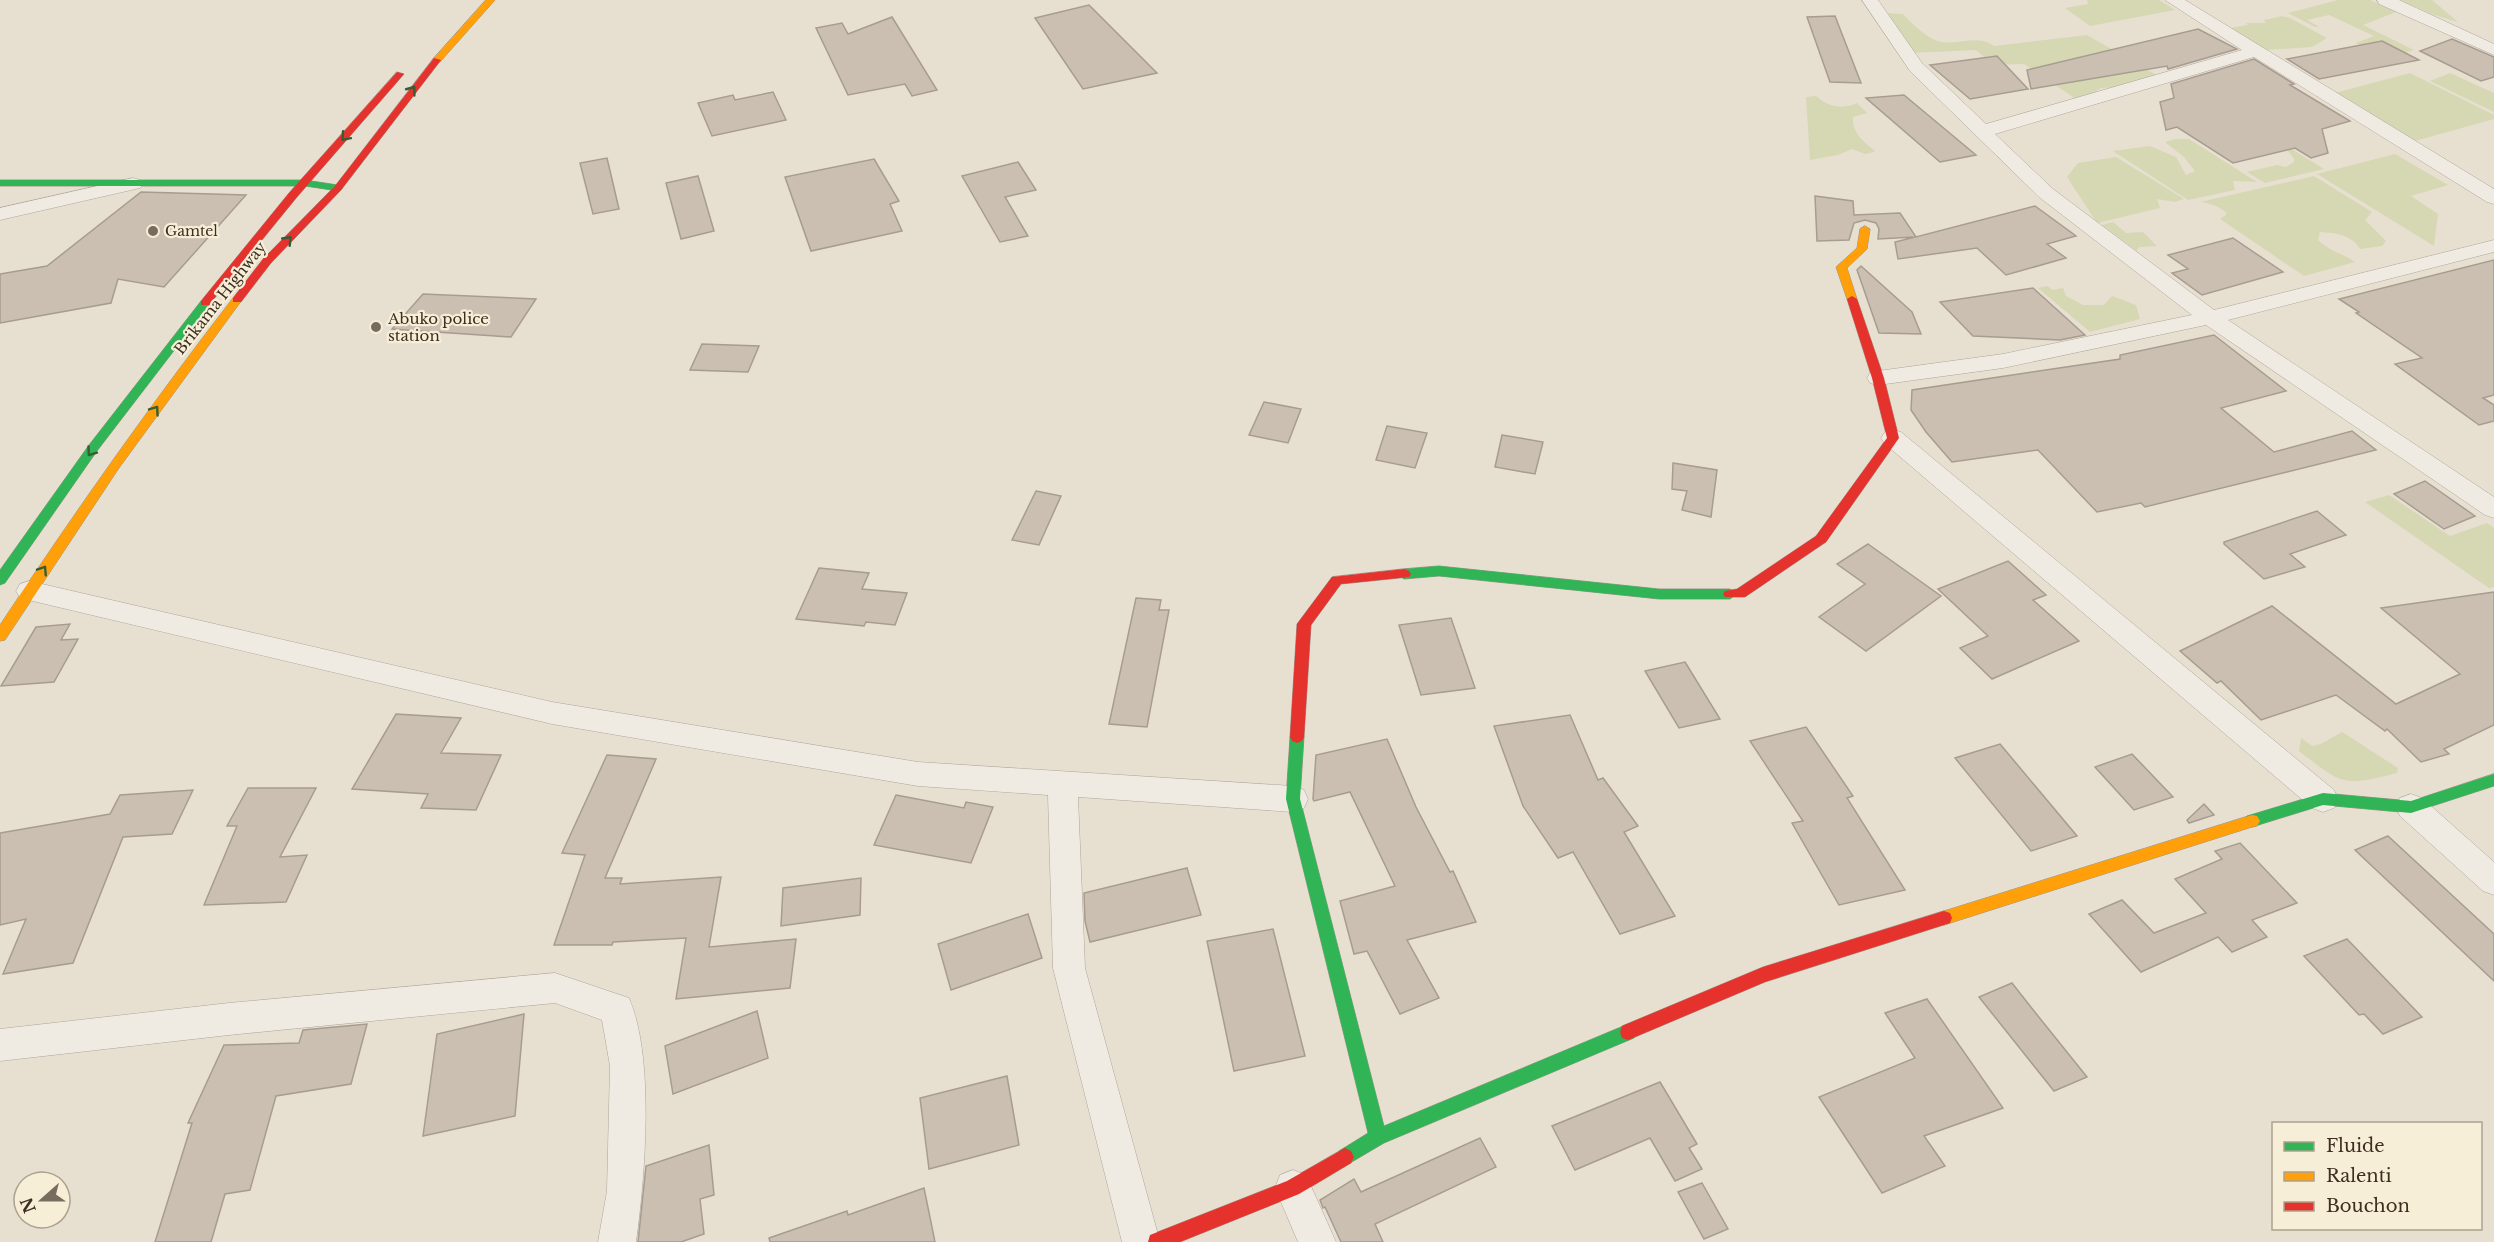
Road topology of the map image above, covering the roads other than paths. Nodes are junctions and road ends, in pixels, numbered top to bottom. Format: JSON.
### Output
{"nodes":[{"id":1,"x":491,"y":0,"type":"edge"},
{"id":2,"x":1870,"y":0,"type":"edge"},
{"id":3,"x":2173,"y":0,"type":"edge"},
{"id":4,"x":2385,"y":0,"type":"edge"},
{"id":5,"x":2494,"y":50,"type":"edge"},
{"id":6,"x":2254,"y":52,"type":"junction"},
{"id":7,"x":412,"y":61,"type":"dead end"},
{"id":8,"x":1984,"y":131,"type":"junction"},
{"id":9,"x":0,"y":183,"type":"edge"},
{"id":10,"x":305,"y":183,"type":"junction"},
{"id":11,"x":133,"y":184,"type":"junction"},
{"id":12,"x":338,"y":188,"type":"junction"},
{"id":13,"x":2494,"y":198,"type":"edge"},
{"id":14,"x":0,"y":214,"type":"edge"},
{"id":15,"x":1866,"y":229,"type":"dead end"},
{"id":16,"x":2494,"y":246,"type":"edge"},
{"id":17,"x":2210,"y":318,"type":"junction"},
{"id":18,"x":1878,"y":378,"type":"junction"},
{"id":19,"x":1893,"y":438,"type":"junction"},
{"id":20,"x":2494,"y":509,"type":"edge"},
{"id":21,"x":0,"y":580,"type":"edge"},
{"id":22,"x":29,"y":591,"type":"junction"},
{"id":23,"x":0,"y":636,"type":"edge"},
{"id":24,"x":2494,"y":780,"type":"edge"},
{"id":25,"x":1063,"y":784,"type":"junction"},
{"id":26,"x":1293,"y":799,"type":"junction"},
{"id":27,"x":2323,"y":799,"type":"junction"},
{"id":28,"x":2411,"y":807,"type":"junction"},
{"id":29,"x":2494,"y":881,"type":"edge"},
{"id":30,"x":0,"y":1045,"type":"edge"},
{"id":31,"x":1378,"y":1137,"type":"junction"},
{"id":32,"x":1293,"y":1188,"type":"junction"},
{"id":33,"x":617,"y":1242,"type":"edge"},
{"id":34,"x":1141,"y":1242,"type":"edge"},
{"id":35,"x":1157,"y":1242,"type":"edge"},
{"id":36,"x":1317,"y":1242,"type":"edge"}],
"edges":[{"from":12,"to":1,"type":"main road","name":"Brikama Highway","one_way":true},
{"from":2,"to":8,"type":"street"},
{"from":3,"to":6,"type":"street"},
{"from":4,"to":5,"type":"street"},
{"from":6,"to":8,"type":"street"},
{"from":6,"to":13,"type":"street"},
{"from":7,"to":10,"type":"main road","name":"Brikama Highway","one_way":true},
{"from":8,"to":17,"type":"street"},
{"from":9,"to":11,"type":"main road"},
{"from":10,"to":11,"type":"main road"},
{"from":10,"to":12,"type":"main road"},
{"from":10,"to":21,"type":"main road","name":"Brikama Highway","one_way":true},
{"from":11,"to":14,"type":"street"},
{"from":22,"to":12,"type":"main road","name":"Brikama Highway","one_way":true},
{"from":15,"to":18,"type":"main road"},
{"from":16,"to":17,"type":"street"},
{"from":17,"to":18,"type":"street"},
{"from":17,"to":20,"type":"street"},
{"from":18,"to":19,"type":"main road"},
{"from":19,"to":26,"type":"main road"},
{"from":19,"to":27,"type":"street"},
{"from":22,"to":23,"type":"main road","name":"Brikama Highway"},
{"from":22,"to":25,"type":"street"},
{"from":24,"to":28,"type":"main road"},
{"from":25,"to":26,"type":"street"},
{"from":25,"to":34,"type":"street"},
{"from":26,"to":31,"type":"main road"},
{"from":27,"to":28,"type":"main road"},
{"from":27,"to":31,"type":"main road"},
{"from":28,"to":29,"type":"street"},
{"from":30,"to":33,"type":"street"},
{"from":31,"to":32,"type":"main road"},
{"from":32,"to":35,"type":"main road"},
{"from":32,"to":36,"type":"street"}]}
